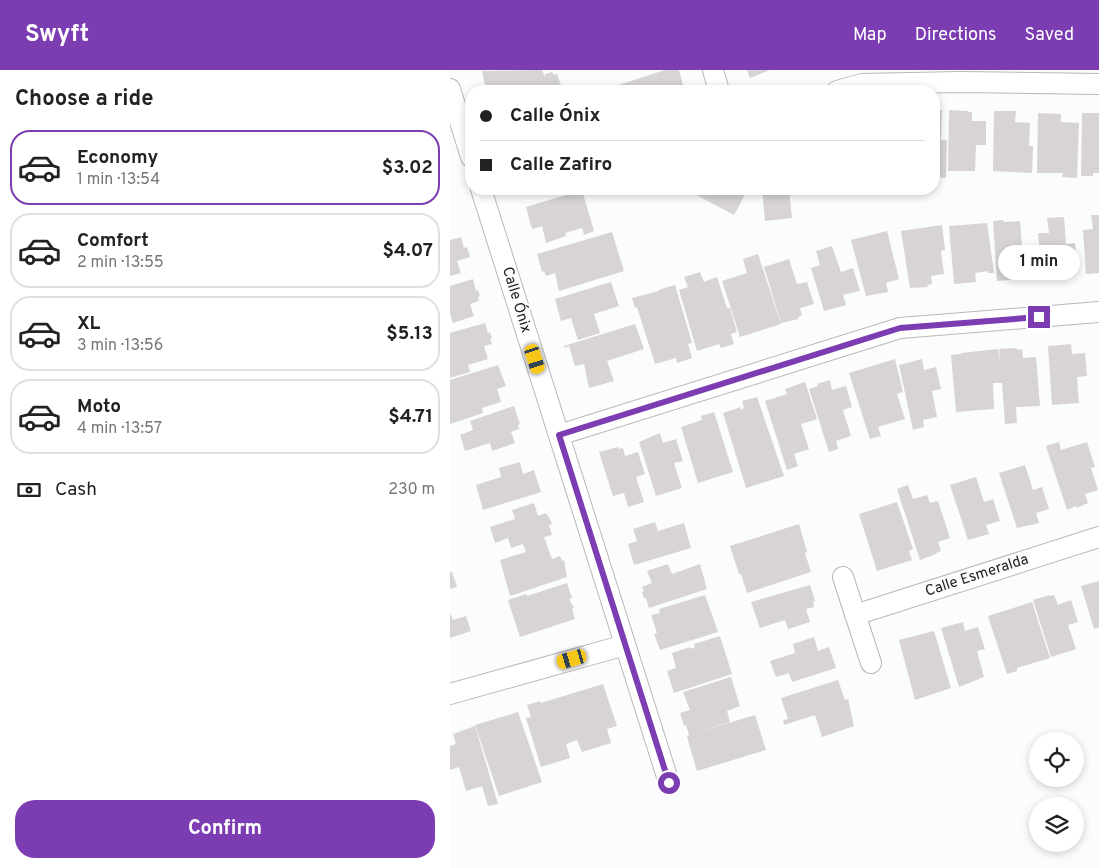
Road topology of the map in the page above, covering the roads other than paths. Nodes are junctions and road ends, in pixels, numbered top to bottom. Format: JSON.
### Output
{"nodes":[{"id":1,"x":713,"y":70,"type":"edge"},
{"id":2,"x":958,"y":76,"type":"edge"},
{"id":3,"x":1099,"y":84,"type":"edge"},
{"id":4,"x":717,"y":85,"type":"edge"},
{"id":5,"x":858,"y":85,"type":"edge"},
{"id":6,"x":450,"y":89,"type":"edge"},
{"id":7,"x":465,"y":138,"type":"edge"},
{"id":8,"x":483,"y":195,"type":"edge"},
{"id":9,"x":1099,"y":312,"type":"edge"},
{"id":10,"x":559,"y":435,"type":"junction"},
{"id":11,"x":1099,"y":537,"type":"edge"},
{"id":12,"x":843,"y":577,"type":"dead end"},
{"id":13,"x":855,"y":615,"type":"junction"},
{"id":14,"x":625,"y":644,"type":"junction"},
{"id":15,"x":871,"y":663,"type":"dead end"},
{"id":16,"x":450,"y":694,"type":"edge"},
{"id":17,"x":669,"y":783,"type":"dead end"}],
"edges":[{"from":1,"to":4,"type":"street"},
{"from":2,"to":3,"type":"street"},
{"from":2,"to":5,"type":"street"},
{"from":6,"to":7,"type":"street"},
{"from":8,"to":10,"type":"street","name":"Calle Ónix"},
{"from":9,"to":10,"type":"street"},
{"from":10,"to":14,"type":"street","name":"Calle Ónix"},
{"from":11,"to":13,"type":"street","name":"Calle Esmeralda"},
{"from":12,"to":13,"type":"street"},
{"from":13,"to":15,"type":"street"},
{"from":14,"to":16,"type":"street"},
{"from":14,"to":17,"type":"street","name":"Calle Ónix"}]}
